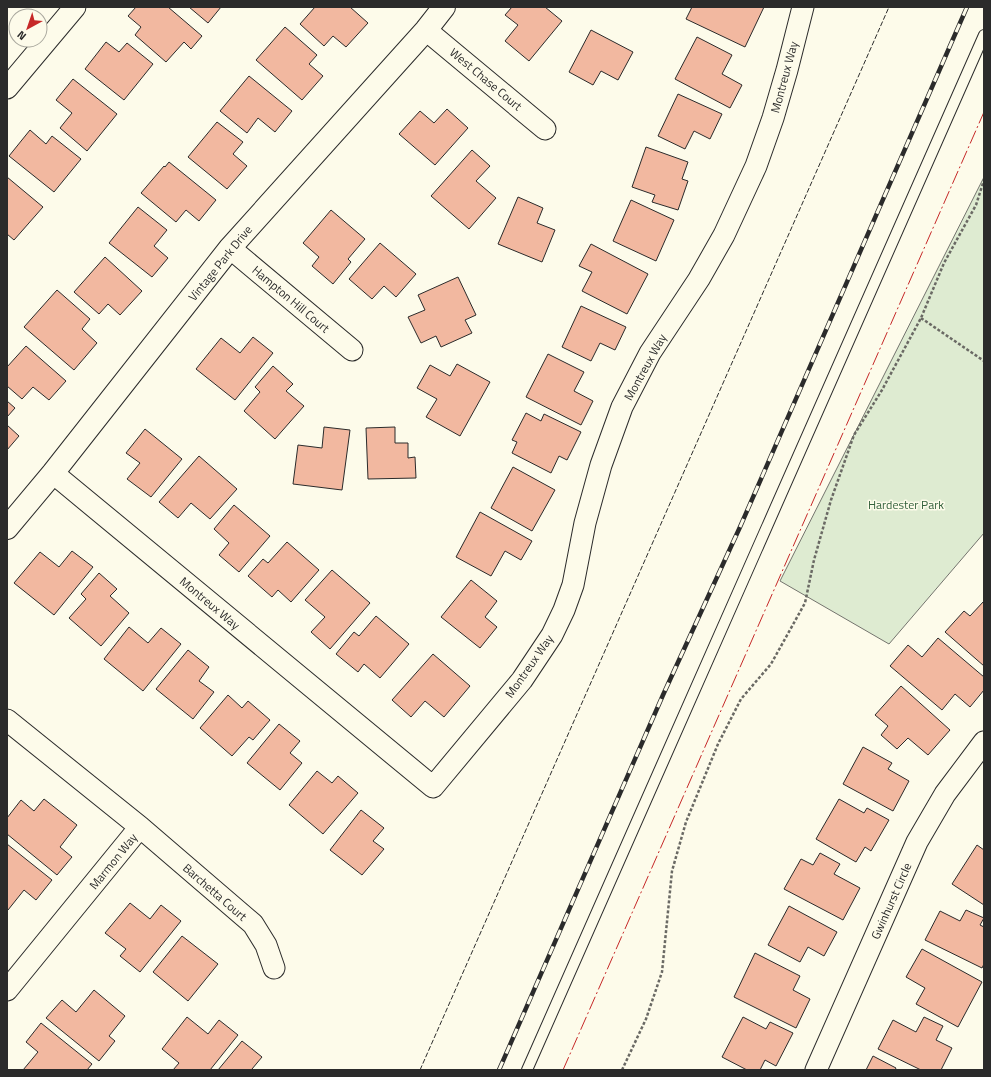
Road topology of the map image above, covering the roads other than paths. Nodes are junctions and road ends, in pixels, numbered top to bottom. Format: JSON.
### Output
{"nodes":[{"id":1,"x":75,"y":7,"type":"edge"},
{"id":2,"x":444,"y":7,"type":"edge"},
{"id":3,"x":803,"y":7,"type":"edge"},
{"id":4,"x":426,"y":30,"type":"junction"},
{"id":5,"x":984,"y":35,"type":"edge"},
{"id":6,"x":7,"y":88,"type":"edge"},
{"id":7,"x":545,"y":129,"type":"dead end"},
{"id":8,"x":230,"y":248,"type":"junction"},
{"id":9,"x":352,"y":350,"type":"dead end"},
{"id":10,"x":53,"y":473,"type":"junction"},
{"id":11,"x":7,"y":528,"type":"edge"},
{"id":12,"x":7,"y":720,"type":"edge"},
{"id":13,"x":984,"y":742,"type":"edge"},
{"id":14,"x":140,"y":827,"type":"junction"},
{"id":15,"x":274,"y":968,"type":"dead end"},
{"id":16,"x":7,"y":990,"type":"edge"},
{"id":17,"x":527,"y":1070,"type":"edge"},
{"id":18,"x":816,"y":1070,"type":"edge"}],
"edges":[{"from":1,"to":6,"type":"street"},
{"from":2,"to":4,"type":"street","name":"Vintage Park Drive"},
{"from":3,"to":10,"type":"street","name":"Montreux Way"},
{"from":4,"to":7,"type":"street","name":"West Chase Court"},
{"from":4,"to":8,"type":"street","name":"Vintage Park Drive"},
{"from":5,"to":17,"type":"lane"},
{"from":8,"to":9,"type":"street","name":"Hampton Hill Court"},
{"from":8,"to":10,"type":"street","name":"Vintage Park Drive"},
{"from":10,"to":11,"type":"street","name":"Vintage Park Drive"},
{"from":12,"to":14,"type":"street","name":"Marmon Way"},
{"from":13,"to":18,"type":"street","name":"Gwinhurst Circle"},
{"from":14,"to":15,"type":"street","name":"Barchetta Court"},
{"from":14,"to":16,"type":"street","name":"Marmon Way"}]}
